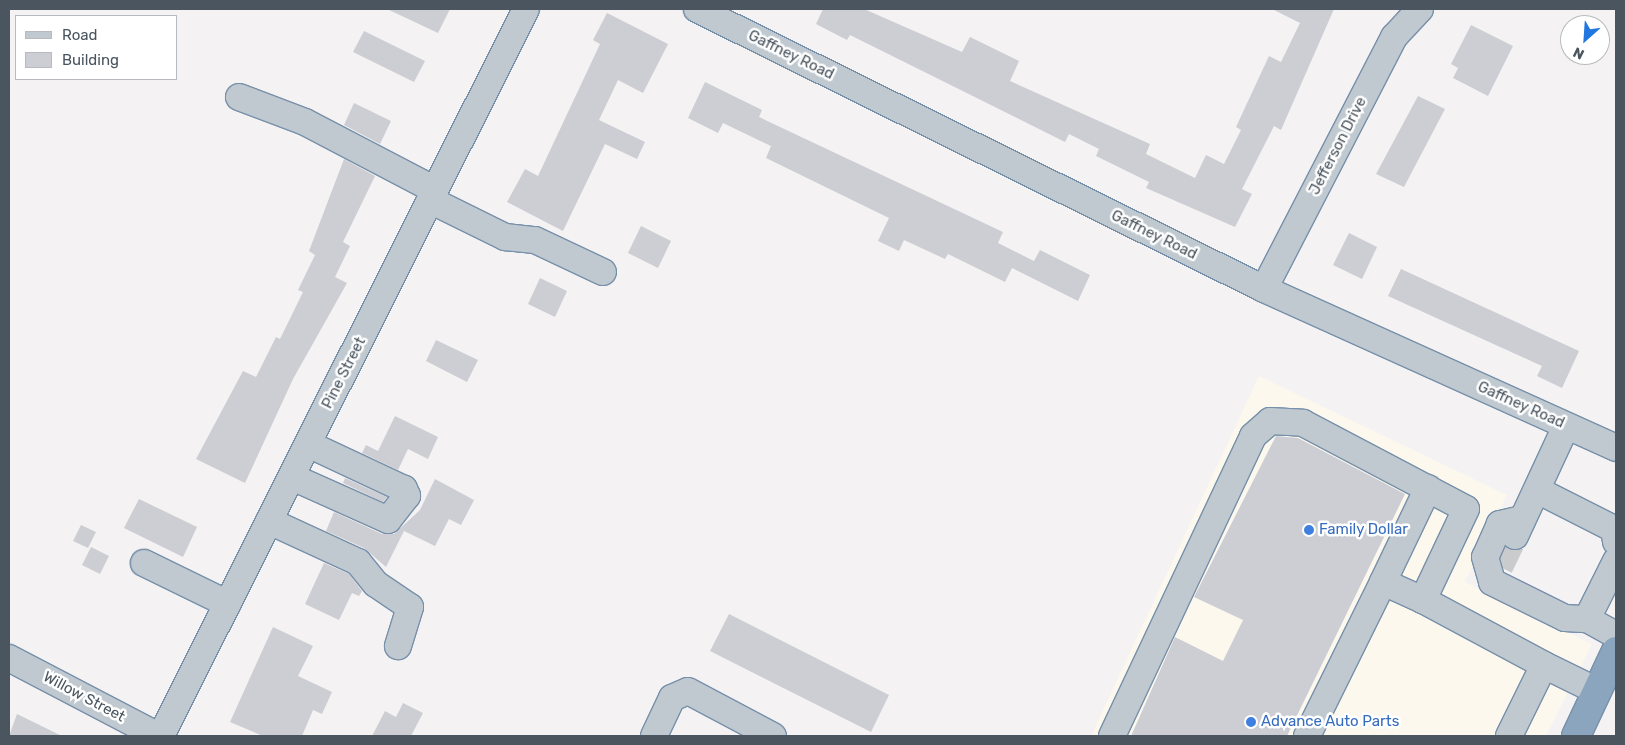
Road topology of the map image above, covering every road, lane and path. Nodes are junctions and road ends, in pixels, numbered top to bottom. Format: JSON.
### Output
{"nodes":[{"id":1,"x":526,"y":9,"type":"edge"},
{"id":2,"x":697,"y":9,"type":"edge"},
{"id":3,"x":1420,"y":9,"type":"edge"},
{"id":4,"x":240,"y":97,"type":"dead end"},
{"id":5,"x":433,"y":195,"type":"junction"},
{"id":6,"x":603,"y":272,"type":"dead end"},
{"id":7,"x":1264,"y":289,"type":"junction"},
{"id":8,"x":1566,"y":426,"type":"junction"},
{"id":9,"x":308,"y":444,"type":"junction"},
{"id":10,"x":1616,"y":448,"type":"edge"},
{"id":11,"x":292,"y":476,"type":"junction"},
{"id":12,"x":1428,"y":488,"type":"junction"},
{"id":13,"x":1537,"y":490,"type":"junction"},
{"id":14,"x":269,"y":522,"type":"junction"},
{"id":15,"x":1616,"y":542,"type":"edge"},
{"id":16,"x":1616,"y":561,"type":"edge"},
{"id":17,"x":144,"y":563,"type":"dead end"},
{"id":18,"x":1384,"y":582,"type":"junction"},
{"id":19,"x":1423,"y":600,"type":"junction"},
{"id":20,"x":228,"y":604,"type":"junction"},
{"id":21,"x":1587,"y":619,"type":"junction"},
{"id":22,"x":1616,"y":635,"type":"edge"},
{"id":23,"x":398,"y":646,"type":"dead end"},
{"id":24,"x":9,"y":658,"type":"edge"},
{"id":25,"x":1544,"y":665,"type":"junction"},
{"id":26,"x":1609,"y":673,"type":"edge"},
{"id":27,"x":160,"y":736,"type":"edge"},
{"id":28,"x":654,"y":736,"type":"edge"},
{"id":29,"x":773,"y":736,"type":"edge"},
{"id":30,"x":1112,"y":736,"type":"edge"},
{"id":31,"x":1307,"y":736,"type":"edge"},
{"id":32,"x":1509,"y":736,"type":"edge"},
{"id":33,"x":1576,"y":736,"type":"edge"}],
"edges":[{"from":1,"to":5,"type":"street","name":"Pine Street"},
{"from":2,"to":7,"type":"street","name":"Gaffney Road"},
{"from":3,"to":7,"type":"street","name":"Jefferson Drive"},
{"from":4,"to":5,"type":"street"},
{"from":5,"to":6,"type":"street"},
{"from":5,"to":9,"type":"street","name":"Pine Street"},
{"from":7,"to":8,"type":"street","name":"Gaffney Road"},
{"from":8,"to":10,"type":"street","name":"Gaffney Road"},
{"from":8,"to":13,"type":"street"},
{"from":9,"to":11,"type":"street","name":"Pine Street"},
{"from":9,"to":11,"type":"street"},
{"from":11,"to":14,"type":"street","name":"Pine Street"},
{"from":12,"to":18,"type":"street"},
{"from":12,"to":19,"type":"street"},
{"from":12,"to":30,"type":"street"},
{"from":13,"to":15,"type":"street"},
{"from":13,"to":21,"type":"street"},
{"from":14,"to":20,"type":"street","name":"Pine Street"},
{"from":14,"to":23,"type":"street"},
{"from":16,"to":21,"type":"street"},
{"from":17,"to":20,"type":"street"},
{"from":18,"to":19,"type":"street"},
{"from":18,"to":31,"type":"street"},
{"from":19,"to":25,"type":"street"},
{"from":20,"to":27,"type":"street","name":"Pine Street"},
{"from":21,"to":22,"type":"street"},
{"from":24,"to":27,"type":"street","name":"Willow Street"},
{"from":25,"to":26,"type":"street"},
{"from":25,"to":32,"type":"street"},
{"from":26,"to":33,"type":"highway"},
{"from":28,"to":29,"type":"street"}]}
